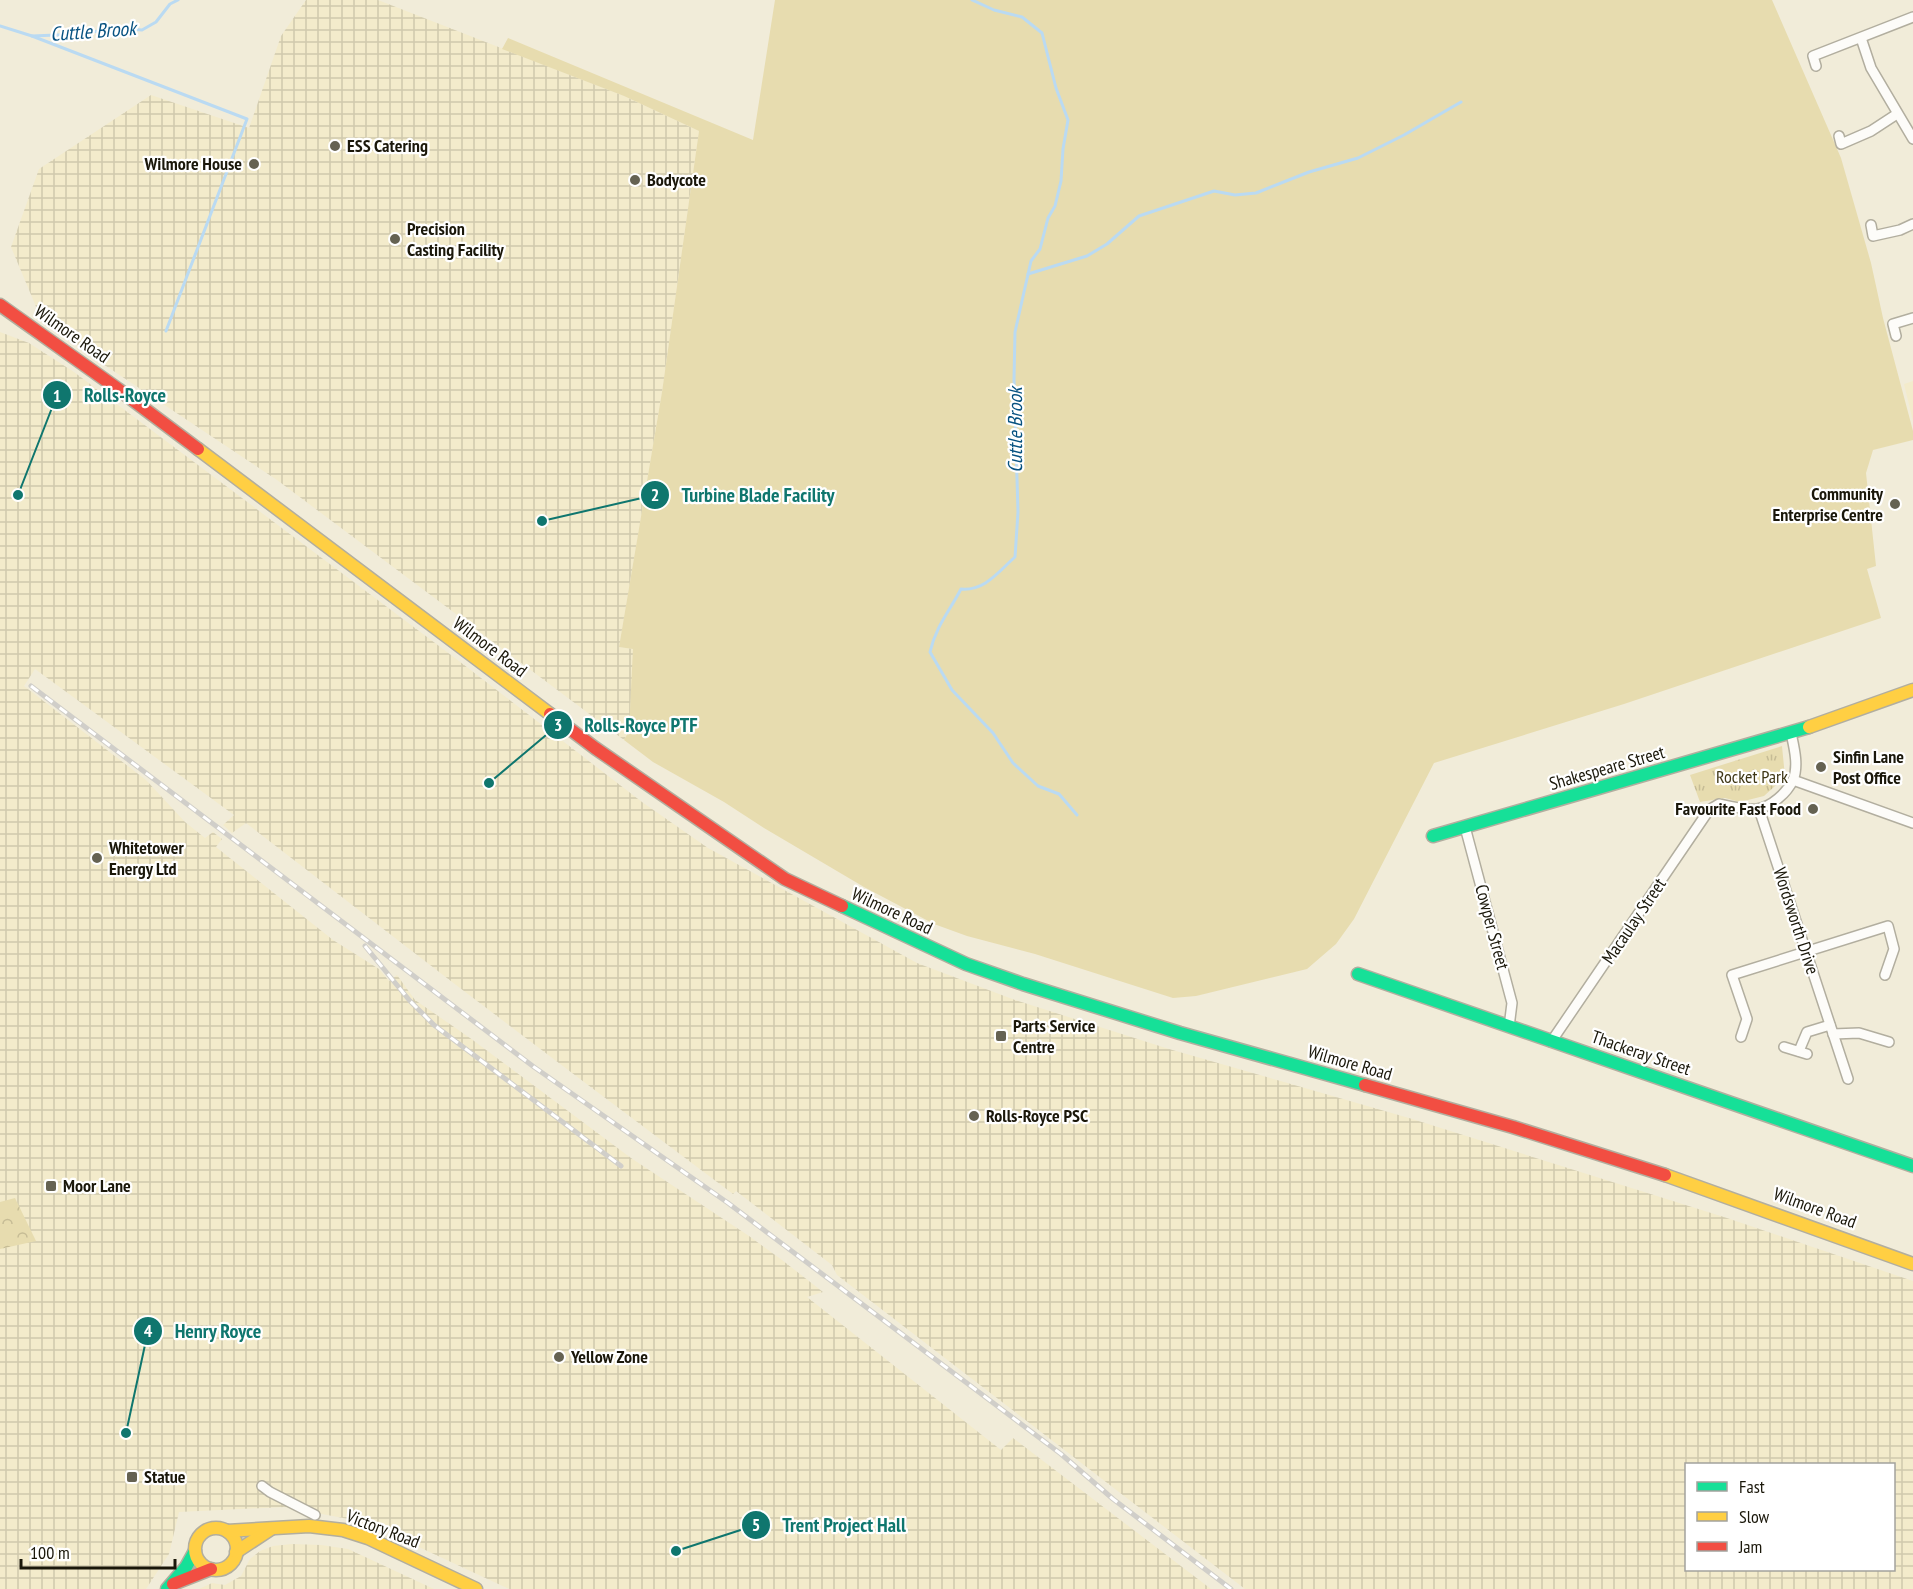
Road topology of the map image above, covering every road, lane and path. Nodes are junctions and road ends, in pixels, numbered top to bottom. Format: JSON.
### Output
{"nodes":[{"id":1,"x":1913,"y":17,"type":"edge"},
{"id":2,"x":1860,"y":38,"type":"junction"},
{"id":3,"x":1816,"y":66,"type":"dead end"},
{"id":4,"x":1897,"y":114,"type":"junction"},
{"id":5,"x":1839,"y":136,"type":"dead end"},
{"id":6,"x":1913,"y":139,"type":"edge"},
{"id":7,"x":1913,"y":224,"type":"edge"},
{"id":8,"x":1871,"y":225,"type":"dead end"},
{"id":9,"x":0,"y":305,"type":"edge"},
{"id":10,"x":1913,"y":318,"type":"edge"},
{"id":11,"x":1896,"y":336,"type":"dead end"},
{"id":12,"x":1913,"y":690,"type":"edge"},
{"id":13,"x":1791,"y":733,"type":"junction"},
{"id":14,"x":1793,"y":780,"type":"junction"},
{"id":15,"x":1759,"y":809,"type":"junction"},
{"id":16,"x":1913,"y":823,"type":"edge"},
{"id":17,"x":1464,"y":827,"type":"junction"},
{"id":18,"x":1432,"y":836,"type":"dead end"},
{"id":19,"x":1806,"y":952,"type":"junction"},
{"id":20,"x":1358,"y":974,"type":"dead end"},
{"id":21,"x":1885,"y":975,"type":"dead end"},
{"id":22,"x":1509,"y":1027,"type":"junction"},
{"id":23,"x":1832,"y":1030,"type":"junction"},
{"id":24,"x":1741,"y":1037,"type":"dead end"},
{"id":25,"x":1551,"y":1042,"type":"junction"},
{"id":26,"x":1889,"y":1042,"type":"dead end"},
{"id":27,"x":1784,"y":1047,"type":"dead end"},
{"id":28,"x":1848,"y":1079,"type":"dead end"},
{"id":29,"x":1913,"y":1166,"type":"edge"},
{"id":30,"x":1913,"y":1264,"type":"edge"},
{"id":31,"x":262,"y":1486,"type":"dead end"},
{"id":32,"x":315,"y":1515,"type":"dead end"},
{"id":33,"x":272,"y":1529,"type":"junction"},
{"id":34,"x":226,"y":1531,"type":"junction"},
{"id":35,"x":195,"y":1551,"type":"junction"},
{"id":36,"x":236,"y":1552,"type":"junction"},
{"id":37,"x":211,"y":1569,"type":"junction"},
{"id":38,"x":169,"y":1587,"type":"edge"},
{"id":39,"x":476,"y":1589,"type":"edge"}],
"edges":[{"from":1,"to":2,"type":"street"},
{"from":2,"to":3,"type":"street"},
{"from":2,"to":4,"type":"street"},
{"from":4,"to":5,"type":"street"},
{"from":4,"to":6,"type":"street"},
{"from":7,"to":8,"type":"street"},
{"from":9,"to":30,"type":"street","name":"Wilmore Road"},
{"from":10,"to":11,"type":"street"},
{"from":12,"to":13,"type":"street","name":"Shakespeare Street"},
{"from":13,"to":14,"type":"street"},
{"from":13,"to":17,"type":"street","name":"Shakespeare Street"},
{"from":14,"to":15,"type":"street"},
{"from":14,"to":16,"type":"street"},
{"from":15,"to":19,"type":"street","name":"Wordsworth Drive"},
{"from":15,"to":25,"type":"street","name":"Macaulay Street"},
{"from":17,"to":18,"type":"street","name":"Shakespeare Street"},
{"from":17,"to":22,"type":"street","name":"Cowper Street"},
{"from":19,"to":21,"type":"street"},
{"from":19,"to":23,"type":"street","name":"Wordsworth Drive"},
{"from":19,"to":24,"type":"street"},
{"from":20,"to":22,"type":"street","name":"Thackeray Street"},
{"from":22,"to":25,"type":"street","name":"Thackeray Street"},
{"from":23,"to":26,"type":"street"},
{"from":23,"to":27,"type":"street"},
{"from":23,"to":28,"type":"street","name":"Wordsworth Drive"},
{"from":25,"to":29,"type":"street","name":"Thackeray Street"},
{"from":31,"to":32,"type":"street"},
{"from":33,"to":34,"type":"street","name":"Victory Road"},
{"from":33,"to":36,"type":"street","name":"Victory Road"},
{"from":33,"to":39,"type":"street","name":"Victory Road"},
{"from":34,"to":35,"type":"street"},
{"from":34,"to":36,"type":"street"},
{"from":35,"to":37,"type":"street"},
{"from":35,"to":38,"type":"street"},
{"from":36,"to":37,"type":"street"},
{"from":37,"to":38,"type":"street"}]}
